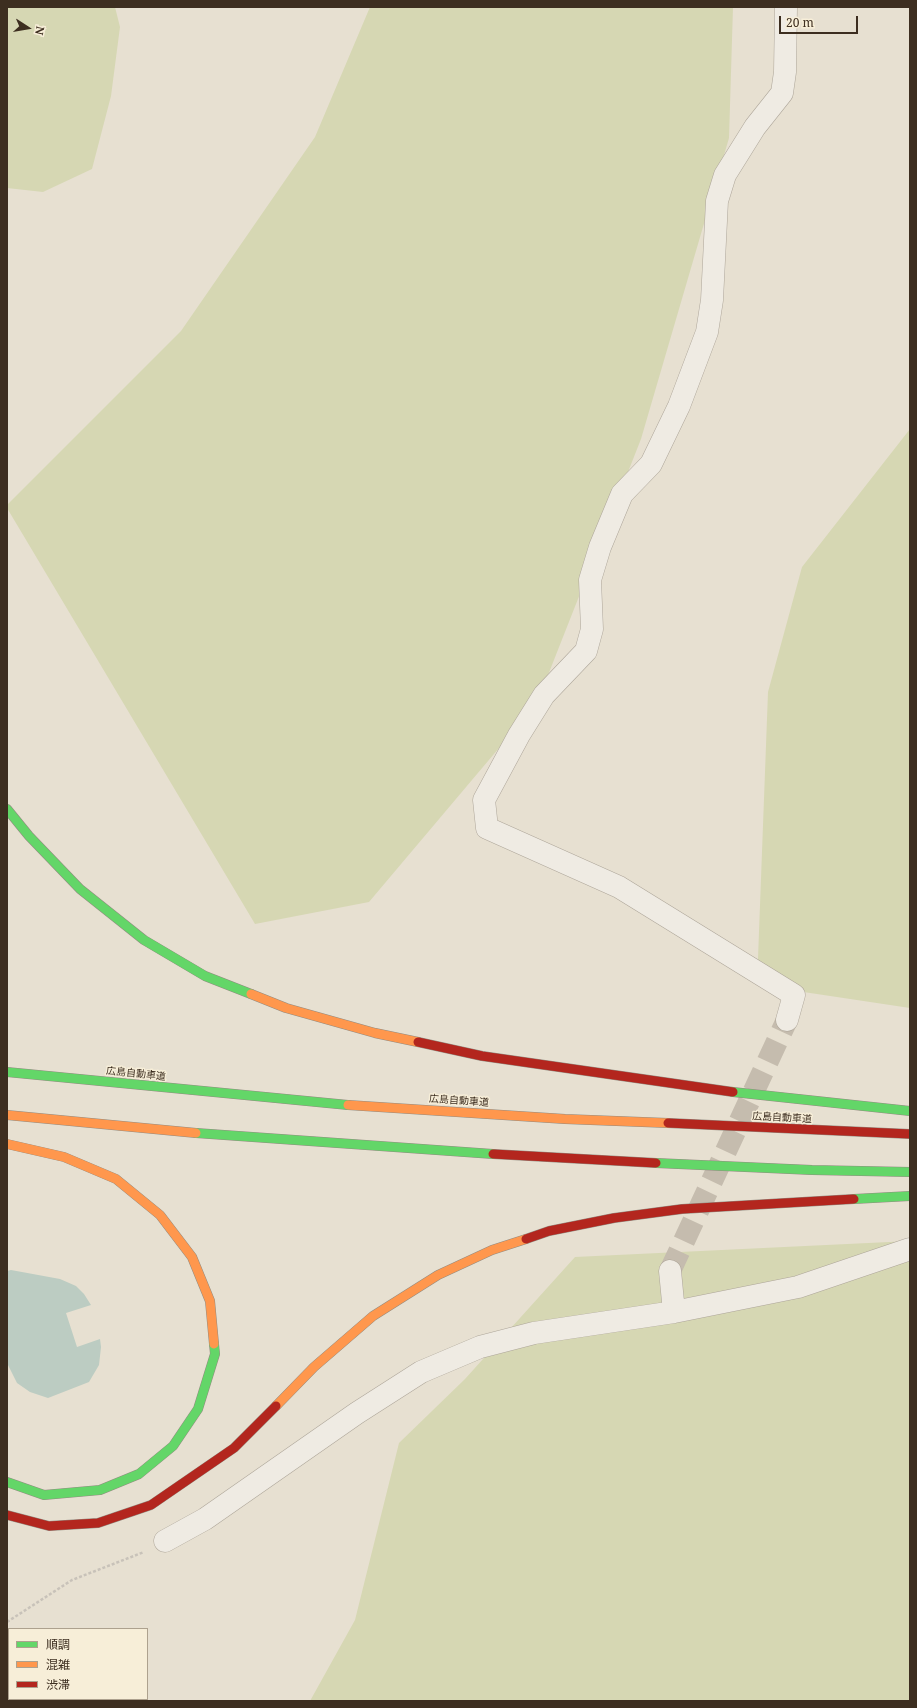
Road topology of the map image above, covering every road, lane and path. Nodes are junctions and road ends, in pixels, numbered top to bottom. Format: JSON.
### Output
{"nodes":[{"id":1,"x":786,"y":7,"type":"edge"},
{"id":2,"x":7,"y":809,"type":"edge"},
{"id":3,"x":787,"y":1020,"type":"tunnel mouth"},
{"id":4,"x":7,"y":1072,"type":"edge"},
{"id":5,"x":910,"y":1111,"type":"edge"},
{"id":6,"x":7,"y":1115,"type":"edge"},
{"id":7,"x":910,"y":1134,"type":"edge"},
{"id":8,"x":7,"y":1144,"type":"edge"},
{"id":9,"x":910,"y":1172,"type":"edge"},
{"id":10,"x":910,"y":1196,"type":"edge"},
{"id":11,"x":910,"y":1249,"type":"edge"},
{"id":12,"x":670,"y":1271,"type":"tunnel mouth"},
{"id":13,"x":674,"y":1312,"type":"junction"},
{"id":14,"x":7,"y":1482,"type":"edge"},
{"id":15,"x":7,"y":1515,"type":"edge"},
{"id":16,"x":165,"y":1541,"type":"joint"},
{"id":17,"x":7,"y":1622,"type":"edge"}],
"edges":[{"from":1,"to":3,"type":"street"},
{"from":2,"to":5,"type":"highway"},
{"from":4,"to":7,"type":"highway","name":"広島自動車道"},
{"from":6,"to":9,"type":"highway"},
{"from":8,"to":14,"type":"highway"},
{"from":10,"to":15,"type":"highway"},
{"from":11,"to":13,"type":"street"},
{"from":12,"to":13,"type":"street"},
{"from":13,"to":16,"type":"street"},
{"from":16,"to":17,"type":"path"}]}
